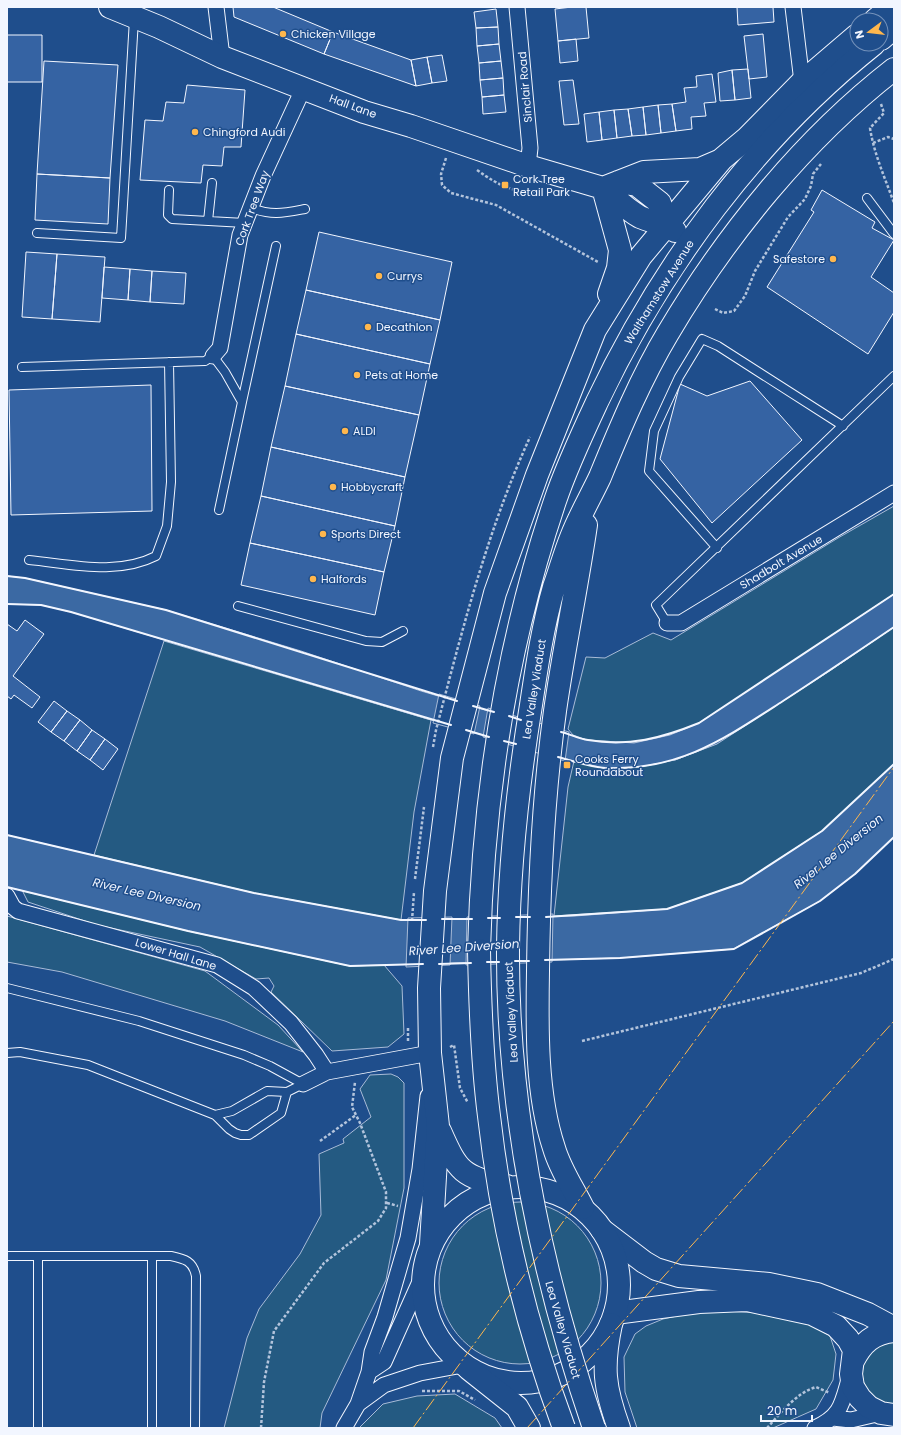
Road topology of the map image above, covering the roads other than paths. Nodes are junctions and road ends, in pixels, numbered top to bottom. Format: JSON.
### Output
{"nodes":[{"id":1,"x":110,"y":7,"type":"edge"},
{"id":2,"x":216,"y":7,"type":"edge"},
{"id":3,"x":517,"y":7,"type":"edge"},
{"id":4,"x":793,"y":7,"type":"edge"},
{"id":5,"x":134,"y":16,"type":"junction"},
{"id":6,"x":849,"y":42,"type":"edge"},
{"id":7,"x":864,"y":52,"type":"edge"},
{"id":8,"x":222,"y":57,"type":"junction"},
{"id":9,"x":894,"y":69,"type":"edge"},
{"id":10,"x":802,"y":82,"type":"junction"},
{"id":11,"x":304,"y":87,"type":"junction"},
{"id":12,"x":747,"y":138,"type":"junction"},
{"id":13,"x":722,"y":159,"type":"junction"},
{"id":14,"x":528,"y":166,"type":"junction"},
{"id":15,"x":212,"y":183,"type":"dead end"},
{"id":16,"x":611,"y":185,"type":"junction"},
{"id":17,"x":169,"y":190,"type":"dead end"},
{"id":18,"x":868,"y":198,"type":"dead end"},
{"id":19,"x":251,"y":208,"type":"junction"},
{"id":20,"x":305,"y":209,"type":"dead end"},
{"id":21,"x":208,"y":221,"type":"junction"},
{"id":22,"x":245,"y":223,"type":"junction"},
{"id":23,"x":670,"y":228,"type":"junction"},
{"id":24,"x":37,"y":233,"type":"dead end"},
{"id":25,"x":894,"y":234,"type":"edge"},
{"id":26,"x":276,"y":246,"type":"dead end"},
{"id":27,"x":595,"y":330,"type":"junction"},
{"id":28,"x":213,"y":356,"type":"junction"},
{"id":29,"x":169,"y":362,"type":"junction"},
{"id":30,"x":22,"y":366,"type":"dead end"},
{"id":31,"x":894,"y":376,"type":"edge"},
{"id":32,"x":242,"y":402,"type":"junction"},
{"id":33,"x":562,"y":413,"type":"junction"},
{"id":34,"x":843,"y":426,"type":"junction"},
{"id":35,"x":894,"y":493,"type":"edge"},
{"id":36,"x":590,"y":500,"type":"junction"},
{"id":37,"x":219,"y":510,"type":"dead end"},
{"id":38,"x":716,"y":548,"type":"junction"},
{"id":39,"x":29,"y":560,"type":"dead end"},
{"id":40,"x":238,"y":606,"type":"dead end"},
{"id":41,"x":667,"y":623,"type":"joint"},
{"id":42,"x":403,"y":631,"type":"dead end"},
{"id":43,"x":9,"y":903,"type":"edge"},
{"id":44,"x":7,"y":988,"type":"edge"},
{"id":45,"x":7,"y":1053,"type":"edge"},
{"id":46,"x":431,"y":1059,"type":"junction"},
{"id":47,"x":327,"y":1072,"type":"junction"},
{"id":48,"x":303,"y":1084,"type":"junction"},
{"id":49,"x":287,"y":1092,"type":"junction"},
{"id":50,"x":215,"y":1115,"type":"junction"},
{"id":51,"x":438,"y":1126,"type":"junction"},
{"id":52,"x":509,"y":1187,"type":"junction"},
{"id":53,"x":583,"y":1208,"type":"junction"},
{"id":54,"x":602,"y":1230,"type":"junction"},
{"id":55,"x":431,"y":1244,"type":"junction"},
{"id":56,"x":7,"y":1256,"type":"edge"},
{"id":57,"x":38,"y":1256,"type":"junction"},
{"id":58,"x":152,"y":1256,"type":"junction"},
{"id":59,"x":422,"y":1277,"type":"junction"},
{"id":60,"x":613,"y":1319,"type":"junction"},
{"id":61,"x":894,"y":1328,"type":"edge"},
{"id":62,"x":894,"y":1332,"type":"edge"},
{"id":63,"x":466,"y":1367,"type":"junction"},
{"id":64,"x":852,"y":1367,"type":"junction"},
{"id":65,"x":369,"y":1372,"type":"junction"},
{"id":66,"x":358,"y":1404,"type":"junction"},
{"id":67,"x":888,"y":1414,"type":"edge"},
{"id":68,"x":834,"y":1418,"type":"junction"},
{"id":69,"x":38,"y":1428,"type":"edge"},
{"id":70,"x":152,"y":1428,"type":"edge"},
{"id":71,"x":195,"y":1428,"type":"edge"},
{"id":72,"x":344,"y":1428,"type":"edge"},
{"id":73,"x":528,"y":1428,"type":"edge"},
{"id":74,"x":564,"y":1428,"type":"edge"},
{"id":75,"x":594,"y":1428,"type":"edge"},
{"id":76,"x":620,"y":1428,"type":"edge"},
{"id":77,"x":815,"y":1428,"type":"edge"}],
"edges":[{"from":1,"to":5,"type":"main road","name":"Hall Lane"},
{"from":2,"to":8,"type":"street"},
{"from":3,"to":14,"type":"street","name":"Sinclair Road"},
{"from":4,"to":10,"type":"street"},
{"from":5,"to":8,"type":"main road","name":"Hall Lane"},
{"from":5,"to":24,"type":"lane"},
{"from":6,"to":10,"type":"main road"},
{"from":7,"to":74,"type":"main road","name":"Walthamstow Avenue","bridge":true},
{"from":8,"to":11,"type":"main road","name":"Hall Lane"},
{"from":9,"to":36,"type":"main road"},
{"from":10,"to":12,"type":"main road"},
{"from":11,"to":14,"type":"main road","name":"Hall Lane"},
{"from":11,"to":19,"type":"street","name":"Cork Tree Way"},
{"from":12,"to":13,"type":"main road"},
{"from":12,"to":23,"type":"main road"},
{"from":13,"to":16,"type":"main road"},
{"from":13,"to":23,"type":"main road"},
{"from":14,"to":16,"type":"main road","name":"Hall Lane"},
{"from":15,"to":21,"type":"lane"},
{"from":16,"to":23,"type":"main road","name":"Hall Lane"},
{"from":16,"to":27,"type":"main road"},
{"from":17,"to":21,"type":"lane"},
{"from":18,"to":25,"type":"lane"},
{"from":19,"to":20,"type":"lane"},
{"from":19,"to":22,"type":"street","name":"Cork Tree Way"},
{"from":21,"to":22,"type":"lane"},
{"from":22,"to":28,"type":"street","name":"Cork Tree Way"},
{"from":23,"to":27,"type":"main road"},
{"from":23,"to":33,"type":"main road"},
{"from":26,"to":32,"type":"lane"},
{"from":27,"to":33,"type":"main road"},
{"from":28,"to":29,"type":"lane"},
{"from":28,"to":32,"type":"lane"},
{"from":29,"to":30,"type":"lane"},
{"from":29,"to":39,"type":"lane"},
{"from":31,"to":34,"type":"lane"},
{"from":32,"to":37,"type":"lane"},
{"from":33,"to":46,"type":"main road"},
{"from":34,"to":38,"type":"lane"},
{"from":34,"to":38,"type":"lane"},
{"from":35,"to":41,"type":"street","name":"Shadbolt Avenue"},
{"from":36,"to":53,"type":"main road"},
{"from":36,"to":75,"type":"main road","name":"Lea Valley Viaduct","bridge":true},
{"from":38,"to":41,"type":"lane"},
{"from":40,"to":42,"type":"lane"},
{"from":43,"to":47,"type":"street","name":"Lower Hall Lane"},
{"from":44,"to":48,"type":"lane"},
{"from":45,"to":50,"type":"lane"},
{"from":46,"to":47,"type":"street"},
{"from":46,"to":51,"type":"main road"},
{"from":46,"to":65,"type":"street"},
{"from":47,"to":48,"type":"street"},
{"from":48,"to":49,"type":"lane"},
{"from":49,"to":50,"type":"lane"},
{"from":49,"to":50,"type":"lane"},
{"from":51,"to":52,"type":"main road"},
{"from":51,"to":55,"type":"main road"},
{"from":52,"to":53,"type":"main road"},
{"from":52,"to":55,"type":"main road"},
{"from":53,"to":54,"type":"main road"},
{"from":54,"to":60,"type":"main road"},
{"from":54,"to":61,"type":"main road"},
{"from":55,"to":59,"type":"main road"},
{"from":56,"to":57,"type":"lane"},
{"from":57,"to":58,"type":"lane"},
{"from":57,"to":69,"type":"lane"},
{"from":58,"to":70,"type":"lane"},
{"from":58,"to":71,"type":"lane"},
{"from":59,"to":63,"type":"main road"},
{"from":59,"to":65,"type":"street"},
{"from":60,"to":63,"type":"main road"},
{"from":60,"to":64,"type":"main road"},
{"from":60,"to":76,"type":"main road"},
{"from":62,"to":64,"type":"main road"},
{"from":63,"to":66,"type":"street"},
{"from":63,"to":73,"type":"main road"},
{"from":64,"to":67,"type":"main road"},
{"from":64,"to":68,"type":"street"},
{"from":65,"to":66,"type":"street"},
{"from":66,"to":72,"type":"street"},
{"from":67,"to":68,"type":"street"},
{"from":68,"to":77,"type":"street"}]}
